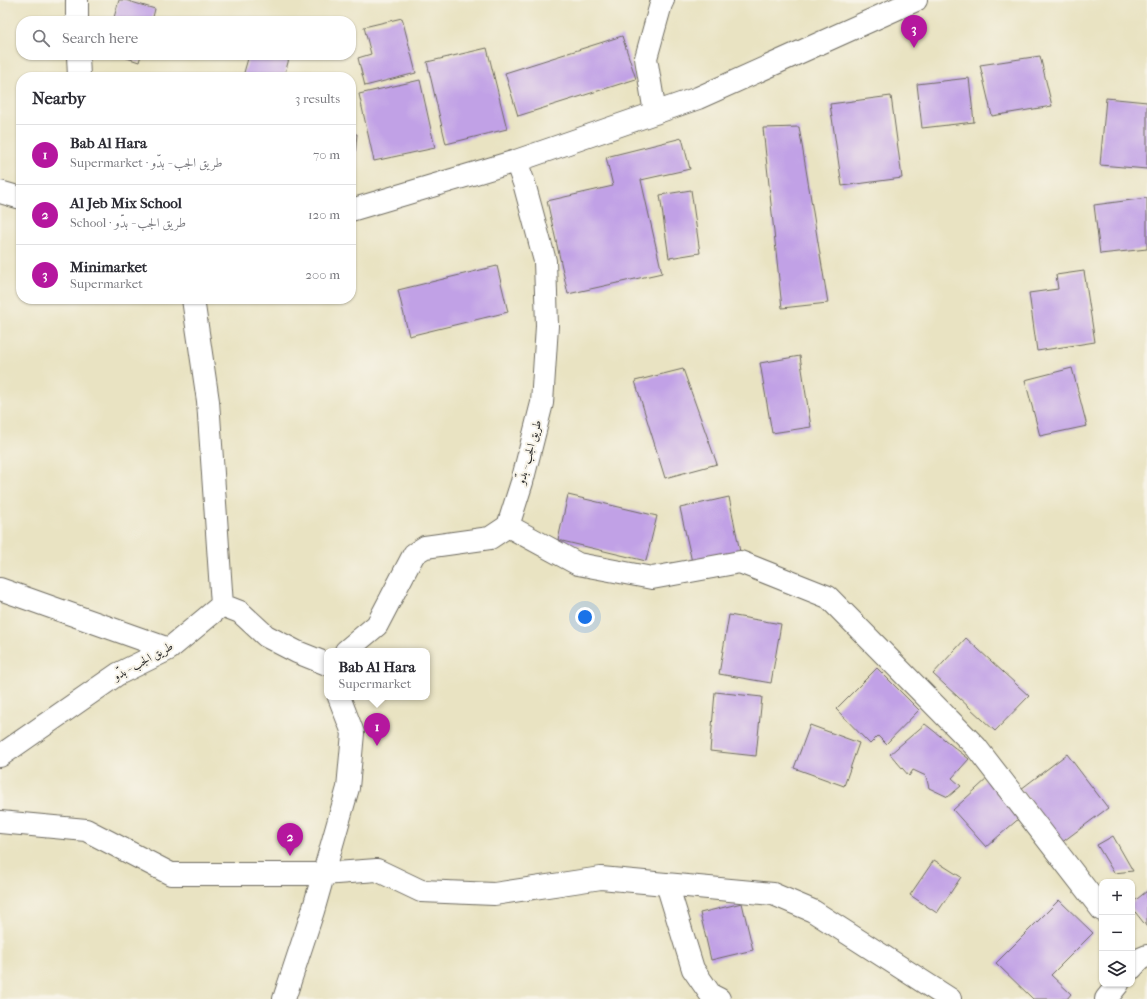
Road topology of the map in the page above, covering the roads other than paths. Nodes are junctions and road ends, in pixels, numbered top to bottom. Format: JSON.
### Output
{"nodes":[{"id":1,"x":77,"y":0,"type":"edge"},
{"id":2,"x":663,"y":0,"type":"edge"},
{"id":3,"x":916,"y":0,"type":"edge"},
{"id":4,"x":77,"y":16,"type":"edge"},
{"id":5,"x":78,"y":60,"type":"edge"},
{"id":6,"x":79,"y":72,"type":"edge"},
{"id":7,"x":655,"y":113,"type":"junction"},
{"id":8,"x":516,"y":161,"type":"junction"},
{"id":9,"x":0,"y":192,"type":"edge"},
{"id":10,"x":16,"y":197,"type":"edge"},
{"id":11,"x":356,"y":209,"type":"edge"},
{"id":12,"x":194,"y":304,"type":"edge"},
{"id":13,"x":508,"y":526,"type":"junction"},
{"id":14,"x":0,"y":589,"type":"edge"},
{"id":15,"x":222,"y":605,"type":"junction"},
{"id":16,"x":350,"y":648,"type":"edge"},
{"id":17,"x":169,"y":649,"type":"junction"},
{"id":18,"x":324,"y":664,"type":"edge"},
{"id":19,"x":340,"y":700,"type":"edge"},
{"id":20,"x":0,"y":756,"type":"edge"},
{"id":21,"x":0,"y":822,"type":"edge"},
{"id":22,"x":323,"y":874,"type":"junction"},
{"id":23,"x":667,"y":884,"type":"junction"},
{"id":24,"x":1099,"y":906,"type":"edge"},
{"id":25,"x":1116,"y":987,"type":"edge"},
{"id":26,"x":284,"y":999,"type":"edge"},
{"id":27,"x":718,"y":999,"type":"edge"},
{"id":28,"x":950,"y":999,"type":"edge"},
{"id":29,"x":1106,"y":999,"type":"edge"}],
"edges":[{"from":1,"to":4,"type":"street"},
{"from":2,"to":7,"type":"street"},
{"from":3,"to":7,"type":"street"},
{"from":5,"to":6,"type":"street"},
{"from":7,"to":8,"type":"street"},
{"from":8,"to":11,"type":"street"},
{"from":8,"to":13,"type":"street","name":"طريق الجب - بدّو"},
{"from":9,"to":10,"type":"street"},
{"from":12,"to":15,"type":"street"},
{"from":13,"to":16,"type":"street"},
{"from":13,"to":24,"type":"street"},
{"from":14,"to":17,"type":"street"},
{"from":15,"to":17,"type":"street","name":"طريق الجب - بدّو"},
{"from":15,"to":18,"type":"street"},
{"from":17,"to":20,"type":"street","name":"طريق الجب - بدّو"},
{"from":19,"to":22,"type":"street"},
{"from":21,"to":22,"type":"street"},
{"from":22,"to":23,"type":"street"},
{"from":22,"to":26,"type":"street"},
{"from":23,"to":27,"type":"street"},
{"from":23,"to":28,"type":"street"},
{"from":25,"to":29,"type":"street"}]}
